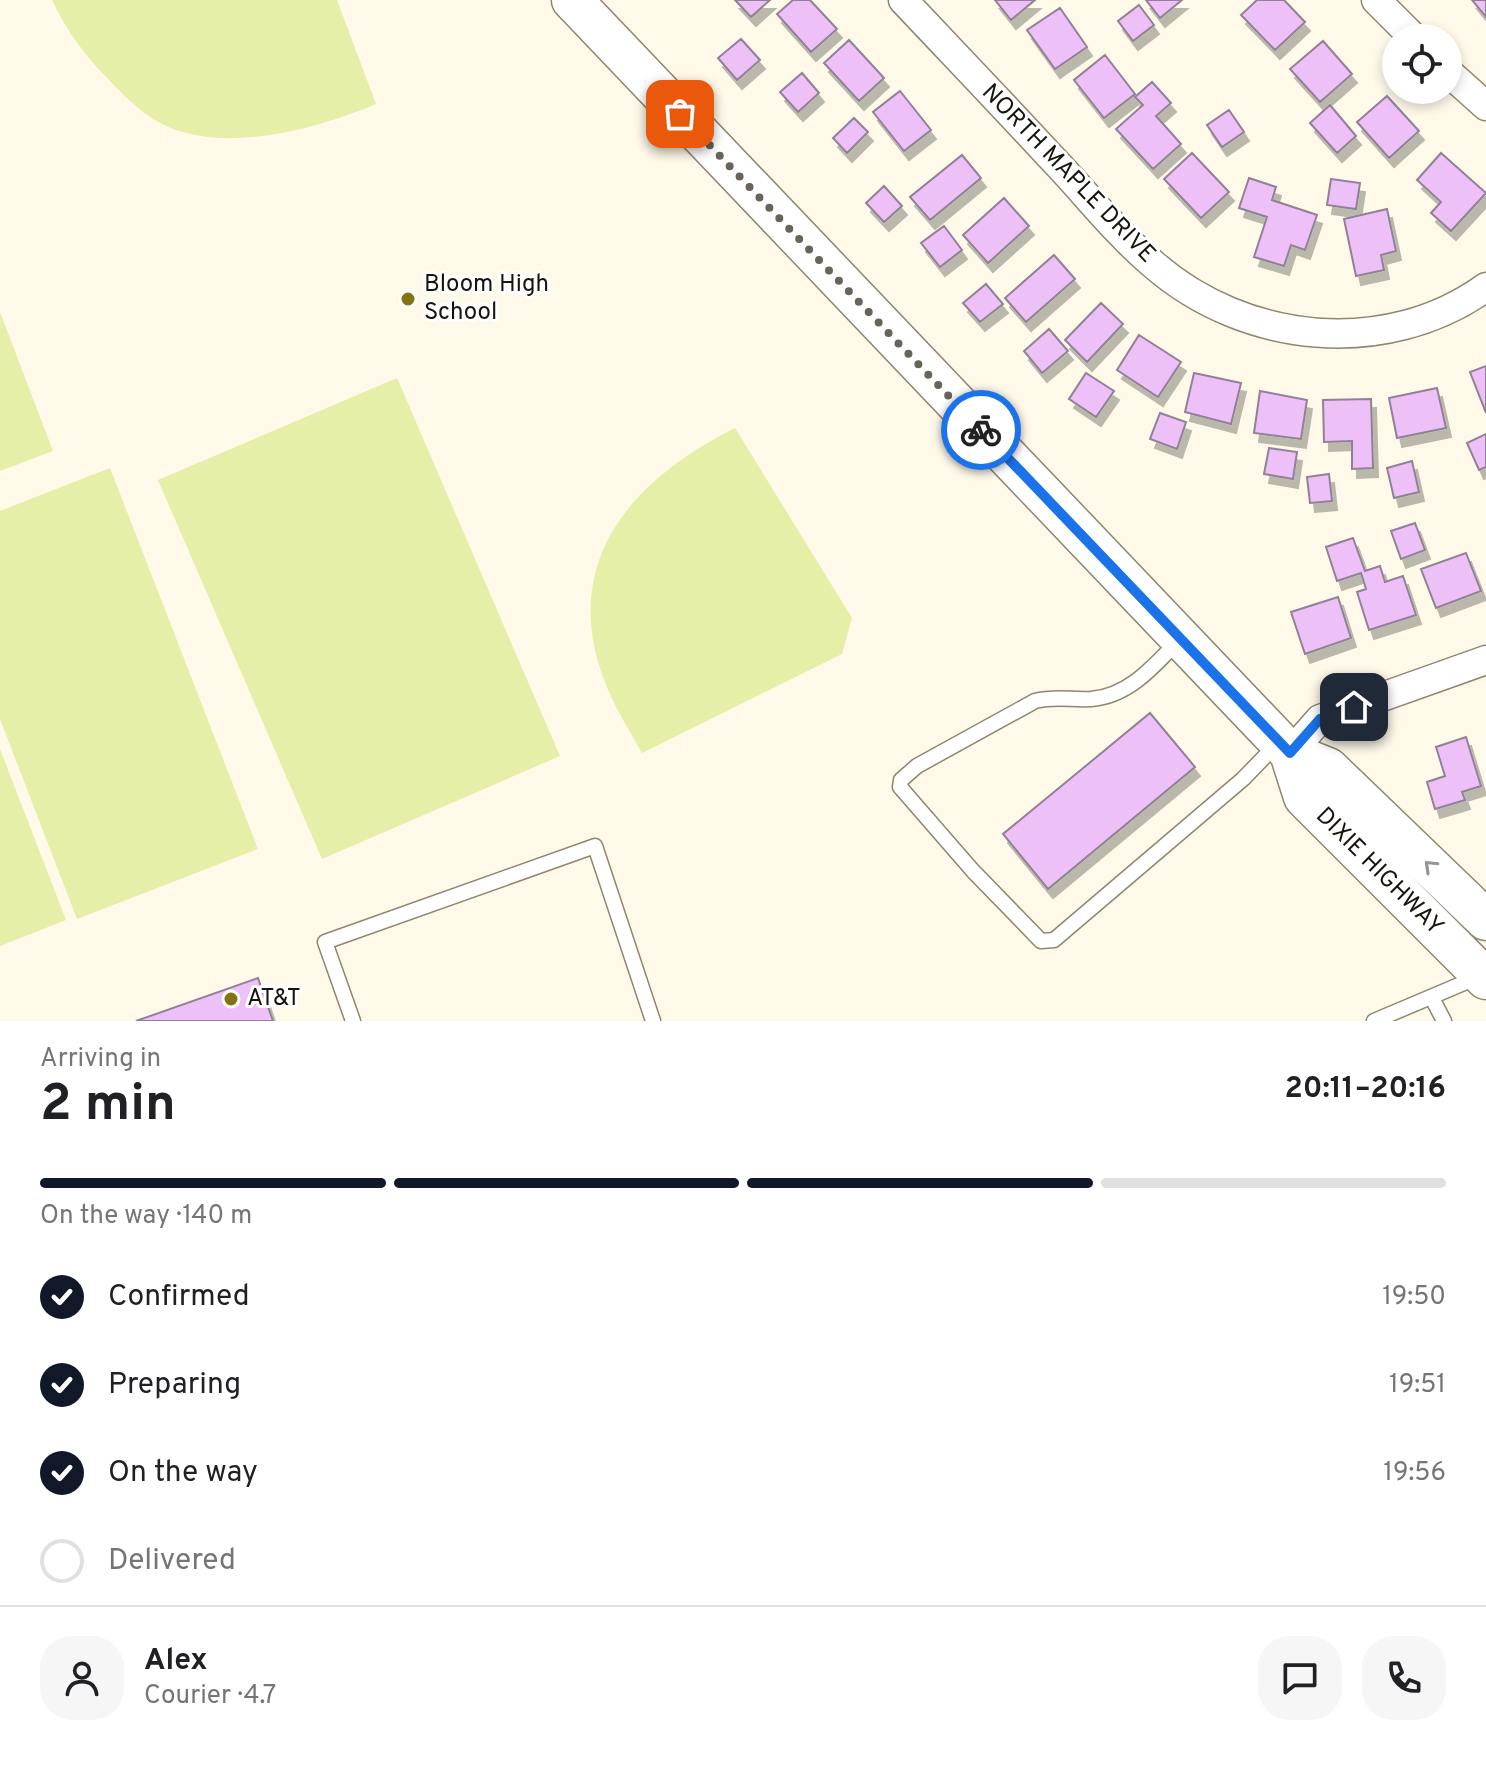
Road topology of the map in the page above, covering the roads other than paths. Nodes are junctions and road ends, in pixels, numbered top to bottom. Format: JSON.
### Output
{"nodes":[{"id":1,"x":572,"y":0,"type":"edge"},
{"id":2,"x":903,"y":0,"type":"edge"},
{"id":3,"x":1376,"y":0,"type":"edge"},
{"id":4,"x":1400,"y":24,"type":"edge"},
{"id":5,"x":1462,"y":85,"type":"edge"},
{"id":6,"x":1486,"y":106,"type":"edge"},
{"id":7,"x":1486,"y":287,"type":"edge"},
{"id":8,"x":1180,"y":639,"type":"junction"},
{"id":9,"x":1486,"y":660,"type":"edge"},
{"id":10,"x":1285,"y":747,"type":"junction"},
{"id":11,"x":1486,"y":920,"type":"edge"},
{"id":12,"x":1484,"y":977,"type":"edge"},
{"id":13,"x":1432,"y":998,"type":"junction"},
{"id":14,"x":353,"y":1021,"type":"edge"},
{"id":15,"x":653,"y":1021,"type":"edge"},
{"id":16,"x":1374,"y":1021,"type":"edge"},
{"id":17,"x":1444,"y":1021,"type":"edge"}],
"edges":[{"from":1,"to":8,"type":"main road","name":"DIXIE HIGHWAY"},
{"from":2,"to":7,"type":"street","name":"NORTH MAPLE DRIVE"},
{"from":3,"to":4,"type":"street"},
{"from":5,"to":6,"type":"street"},
{"from":8,"to":10,"type":"main road","name":"DIXIE HIGHWAY"},
{"from":8,"to":10,"type":"lane"},
{"from":9,"to":10,"type":"street"},
{"from":11,"to":10,"type":"main road","name":"DIXIE HIGHWAY","one_way":true},
{"from":10,"to":12,"type":"main road","name":"DIXIE HIGHWAY"},
{"from":12,"to":13,"type":"lane"},
{"from":13,"to":16,"type":"lane"},
{"from":13,"to":17,"type":"lane"},
{"from":14,"to":15,"type":"lane"}]}
